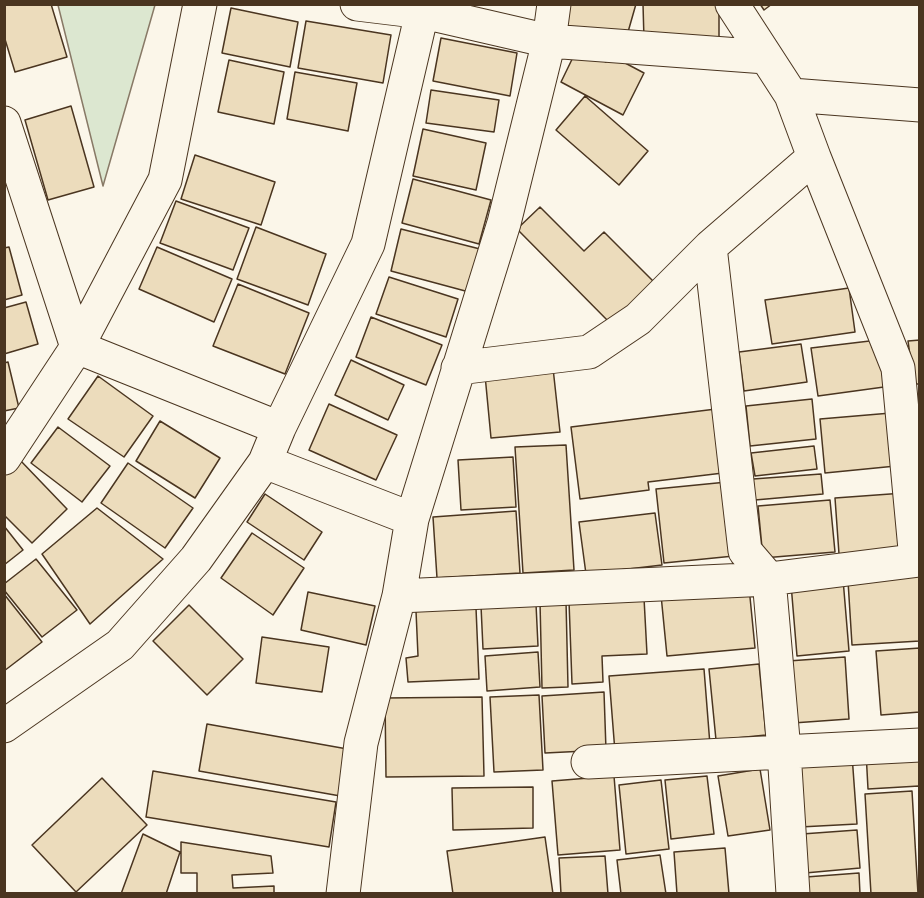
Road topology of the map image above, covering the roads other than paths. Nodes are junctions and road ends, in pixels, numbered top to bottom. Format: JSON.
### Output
{"nodes":[{"id":1,"x":200,"y":4,"type":"edge"},
{"id":2,"x":357,"y":4,"type":"edge"},
{"id":3,"x":554,"y":4,"type":"edge"},
{"id":4,"x":732,"y":4,"type":"edge"},
{"id":5,"x":423,"y":8,"type":"edge"},
{"id":6,"x":549,"y":41,"type":"junction"},
{"id":7,"x":766,"y":57,"type":"junction"},
{"id":8,"x":791,"y":95,"type":"junction"},
{"id":9,"x":920,"y":105,"type":"edge"},
{"id":10,"x":4,"y":123,"type":"edge"},
{"id":11,"x":814,"y":157,"type":"junction"},
{"id":12,"x":710,"y":247,"type":"junction"},
{"id":13,"x":77,"y":347,"type":"junction"},
{"id":14,"x":458,"y":368,"type":"junction"},
{"id":15,"x":279,"y":428,"type":"junction"},
{"id":16,"x":4,"y":458,"type":"edge"},
{"id":17,"x":265,"y":462,"type":"junction"},
{"id":18,"x":412,"y":519,"type":"junction"},
{"id":19,"x":918,"y":560,"type":"edge"},
{"id":20,"x":769,"y":579,"type":"junction"},
{"id":21,"x":399,"y":596,"type":"junction"},
{"id":22,"x":4,"y":726,"type":"edge"},
{"id":23,"x":920,"y":746,"type":"edge"},
{"id":24,"x":784,"y":751,"type":"junction"},
{"id":25,"x":588,"y":762,"type":"dead end"},
{"id":26,"x":343,"y":894,"type":"edge"},
{"id":27,"x":793,"y":894,"type":"edge"}],
"edges":[{"from":1,"to":13,"type":"street"},
{"from":2,"to":5,"type":"street"},
{"from":3,"to":6,"type":"street"},
{"from":4,"to":7,"type":"street"},
{"from":5,"to":6,"type":"street"},
{"from":5,"to":15,"type":"street"},
{"from":6,"to":7,"type":"street"},
{"from":6,"to":14,"type":"street"},
{"from":7,"to":8,"type":"street"},
{"from":8,"to":9,"type":"street"},
{"from":8,"to":11,"type":"street"},
{"from":10,"to":13,"type":"street"},
{"from":11,"to":12,"type":"street"},
{"from":11,"to":19,"type":"street"},
{"from":12,"to":14,"type":"street"},
{"from":12,"to":20,"type":"street"},
{"from":13,"to":15,"type":"street"},
{"from":13,"to":16,"type":"street"},
{"from":14,"to":18,"type":"street"},
{"from":15,"to":17,"type":"street"},
{"from":17,"to":18,"type":"street"},
{"from":17,"to":22,"type":"street"},
{"from":18,"to":21,"type":"street"},
{"from":19,"to":20,"type":"street"},
{"from":20,"to":21,"type":"street"},
{"from":20,"to":24,"type":"street"},
{"from":21,"to":26,"type":"street"},
{"from":23,"to":24,"type":"street"},
{"from":24,"to":25,"type":"street"},
{"from":24,"to":27,"type":"street"}]}
